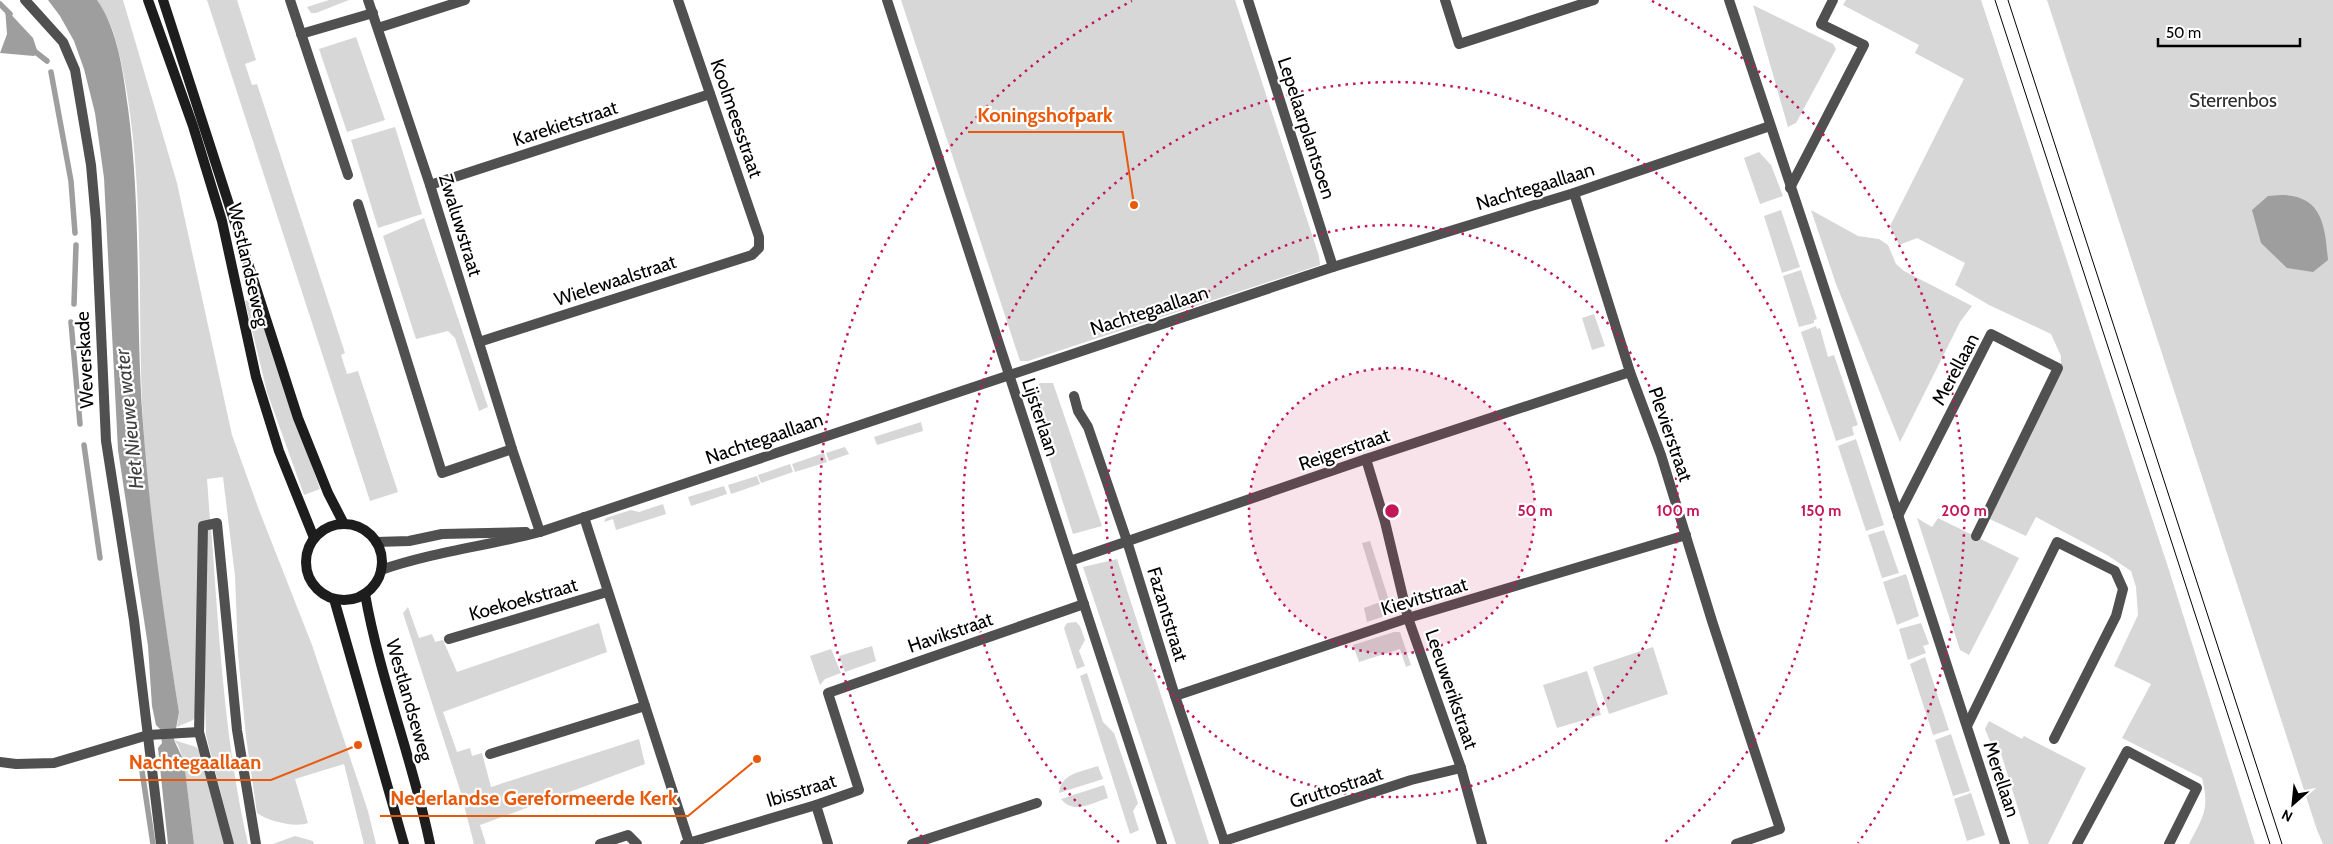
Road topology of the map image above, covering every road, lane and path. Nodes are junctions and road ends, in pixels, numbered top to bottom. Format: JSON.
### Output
{"nodes":[{"id":1,"x":25,"y":0,"type":"edge"},
{"id":2,"x":148,"y":0,"type":"edge"},
{"id":3,"x":164,"y":0,"type":"edge"},
{"id":4,"x":290,"y":0,"type":"edge"},
{"id":5,"x":368,"y":0,"type":"edge"},
{"id":6,"x":465,"y":0,"type":"edge"},
{"id":7,"x":678,"y":0,"type":"edge"},
{"id":8,"x":887,"y":0,"type":"edge"},
{"id":9,"x":1248,"y":0,"type":"edge"},
{"id":10,"x":1445,"y":0,"type":"edge"},
{"id":11,"x":1594,"y":0,"type":"edge"},
{"id":12,"x":1729,"y":0,"type":"edge"},
{"id":13,"x":1833,"y":0,"type":"edge"},
{"id":14,"x":373,"y":13,"type":"junction"},
{"id":15,"x":378,"y":28,"type":"junction"},
{"id":16,"x":301,"y":34,"type":"junction"},
{"id":17,"x":710,"y":94,"type":"junction"},
{"id":18,"x":1770,"y":126,"type":"junction"},
{"id":19,"x":348,"y":175,"type":"dead end"},
{"id":20,"x":430,"y":185,"type":"junction"},
{"id":21,"x":1790,"y":188,"type":"junction"},
{"id":22,"x":1574,"y":193,"type":"junction"},
{"id":23,"x":358,"y":204,"type":"dead end"},
{"id":24,"x":759,"y":248,"type":"joint"},
{"id":25,"x":1333,"y":267,"type":"junction"},
{"id":26,"x":479,"y":342,"type":"junction"},
{"id":27,"x":1630,"y":372,"type":"junction"},
{"id":28,"x":1008,"y":374,"type":"junction"},
{"id":29,"x":1074,"y":396,"type":"dead end"},
{"id":30,"x":512,"y":449,"type":"junction"},
{"id":31,"x":1366,"y":459,"type":"junction"},
{"id":32,"x":1898,"y":516,"type":"junction"},
{"id":33,"x":584,"y":517,"type":"junction"},
{"id":34,"x":344,"y":524,"type":"junction"},
{"id":35,"x":540,"y":532,"type":"junction"},
{"id":36,"x":1686,"y":534,"type":"junction"},
{"id":37,"x":1976,"y":536,"type":"dead end"},
{"id":38,"x":314,"y":538,"type":"junction"},
{"id":39,"x":1127,"y":541,"type":"junction"},
{"id":40,"x":376,"y":542,"type":"junction"},
{"id":41,"x":1070,"y":561,"type":"junction"},
{"id":42,"x":381,"y":570,"type":"junction"},
{"id":43,"x":608,"y":592,"type":"junction"},
{"id":44,"x":365,"y":594,"type":"junction"},
{"id":45,"x":334,"y":599,"type":"junction"},
{"id":46,"x":1084,"y":604,"type":"junction"},
{"id":47,"x":1408,"y":618,"type":"junction"},
{"id":48,"x":449,"y":639,"type":"dead end"},
{"id":49,"x":828,"y":693,"type":"joint"},
{"id":50,"x":1175,"y":696,"type":"junction"},
{"id":51,"x":644,"y":706,"type":"junction"},
{"id":52,"x":1967,"y":726,"type":"junction"},
{"id":53,"x":194,"y":732,"type":"junction"},
{"id":54,"x":148,"y":735,"type":"junction"},
{"id":55,"x":2054,"y":739,"type":"dead end"},
{"id":56,"x":490,"y":754,"type":"dead end"},
{"id":57,"x":0,"y":762,"type":"edge"},
{"id":58,"x":1461,"y":768,"type":"junction"},
{"id":59,"x":1037,"y":803,"type":"dead end"},
{"id":60,"x":816,"y":805,"type":"junction"},
{"id":61,"x":1224,"y":842,"type":"edge"},
{"id":62,"x":687,"y":843,"type":"edge"},
{"id":63,"x":161,"y":844,"type":"edge"},
{"id":64,"x":229,"y":844,"type":"edge"},
{"id":65,"x":256,"y":844,"type":"edge"},
{"id":66,"x":404,"y":844,"type":"edge"},
{"id":67,"x":430,"y":844,"type":"edge"},
{"id":68,"x":600,"y":844,"type":"edge"},
{"id":69,"x":637,"y":844,"type":"edge"},
{"id":70,"x":828,"y":844,"type":"edge"},
{"id":71,"x":912,"y":844,"type":"edge"},
{"id":72,"x":1162,"y":844,"type":"edge"},
{"id":73,"x":1482,"y":844,"type":"edge"},
{"id":74,"x":1736,"y":844,"type":"edge"},
{"id":75,"x":2005,"y":844,"type":"edge"},
{"id":76,"x":2077,"y":844,"type":"edge"},
{"id":77,"x":2169,"y":844,"type":"edge"}],
"edges":[{"from":1,"to":54,"type":"street","name":"Weverskade"},
{"from":2,"to":38,"type":"main road","name":"Westlandseweg"},
{"from":3,"to":34,"type":"main road","name":"Westlandseweg"},
{"from":4,"to":16,"type":"street"},
{"from":5,"to":14,"type":"street","name":"Zwaluwstraat"},
{"from":6,"to":15,"type":"street"},
{"from":7,"to":17,"type":"street","name":"Koolmeesstraat"},
{"from":8,"to":28,"type":"street","name":"Lijsterlaan"},
{"from":9,"to":25,"type":"street","name":"Lepelaarplantsoen"},
{"from":10,"to":11,"type":"street"},
{"from":12,"to":18,"type":"street","name":"Merellaan"},
{"from":13,"to":21,"type":"street"},
{"from":14,"to":15,"type":"street","name":"Zwaluwstraat"},
{"from":14,"to":16,"type":"street"},
{"from":15,"to":20,"type":"street","name":"Zwaluwstraat"},
{"from":16,"to":19,"type":"street"},
{"from":17,"to":20,"type":"street","name":"Karekietstraat"},
{"from":17,"to":24,"type":"street","name":"Koolmeesstraat"},
{"from":18,"to":21,"type":"street","name":"Merellaan"},
{"from":18,"to":22,"type":"street","name":"Nachtegaallaan"},
{"from":20,"to":26,"type":"street","name":"Zwaluwstraat"},
{"from":21,"to":32,"type":"street","name":"Merellaan"},
{"from":22,"to":25,"type":"street","name":"Nachtegaallaan"},
{"from":22,"to":27,"type":"street","name":"Plevierstraat"},
{"from":23,"to":30,"type":"street"},
{"from":24,"to":26,"type":"street","name":"Wielewaalstraat"},
{"from":25,"to":28,"type":"street","name":"Nachtegaallaan"},
{"from":26,"to":30,"type":"street","name":"Zwaluwstraat"},
{"from":27,"to":31,"type":"street","name":"Reigerstraat"},
{"from":27,"to":36,"type":"street","name":"Plevierstraat"},
{"from":28,"to":33,"type":"street","name":"Nachtegaallaan"},
{"from":28,"to":41,"type":"street","name":"Lijsterlaan"},
{"from":29,"to":39,"type":"street","name":"Fazantstraat"},
{"from":30,"to":35,"type":"street","name":"Zwaluwstraat"},
{"from":31,"to":39,"type":"street","name":"Reigerstraat"},
{"from":31,"to":47,"type":"street","name":"Leeuwerikstraat"},
{"from":32,"to":37,"type":"street","name":"Merellaan"},
{"from":32,"to":52,"type":"street","name":"Merellaan"},
{"from":33,"to":35,"type":"street","name":"Nachtegaallaan"},
{"from":33,"to":43,"type":"street","name":"Koekoekstraat"},
{"from":34,"to":38,"type":"main road"},
{"from":34,"to":40,"type":"main road"},
{"from":35,"to":40,"type":"street","name":"Nachtegaallaan"},
{"from":35,"to":42,"type":"street","name":"Nachtegaallaan"},
{"from":36,"to":47,"type":"street","name":"Kievitstraat"},
{"from":36,"to":74,"type":"street","name":"Plevierstraat"},
{"from":38,"to":45,"type":"main road"},
{"from":39,"to":41,"type":"street","name":"Reigerstraat"},
{"from":39,"to":50,"type":"street","name":"Fazantstraat"},
{"from":40,"to":42,"type":"main road"},
{"from":41,"to":46,"type":"street","name":"Lijsterlaan"},
{"from":42,"to":44,"type":"main road"},
{"from":43,"to":48,"type":"street","name":"Koekoekstraat"},
{"from":43,"to":51,"type":"street","name":"Koekoekstraat"},
{"from":44,"to":45,"type":"main road"},
{"from":44,"to":67,"type":"main road","name":"Westlandseweg"},
{"from":45,"to":66,"type":"main road"},
{"from":46,"to":49,"type":"street","name":"Havikstraat"},
{"from":46,"to":72,"type":"street","name":"Lijsterlaan"},
{"from":47,"to":50,"type":"street","name":"Kievitstraat"},
{"from":47,"to":58,"type":"street","name":"Leeuwerikstraat"},
{"from":49,"to":60,"type":"street","name":"Ibisstraat"},
{"from":50,"to":61,"type":"street","name":"Fazantstraat"},
{"from":51,"to":56,"type":"street"},
{"from":51,"to":62,"type":"street","name":"Koekoekstraat"},
{"from":52,"to":55,"type":"street","name":"Merellaan"},
{"from":52,"to":75,"type":"street","name":"Merellaan"},
{"from":53,"to":54,"type":"street"},
{"from":53,"to":64,"type":"street"},
{"from":53,"to":65,"type":"street"},
{"from":54,"to":57,"type":"street"},
{"from":54,"to":63,"type":"street","name":"Weverskade"},
{"from":58,"to":61,"type":"street","name":"Gruttostraat"},
{"from":58,"to":73,"type":"street","name":"Leeuwerikstraat"},
{"from":59,"to":71,"type":"street"},
{"from":60,"to":62,"type":"street","name":"Ibisstraat"},
{"from":60,"to":70,"type":"street"},
{"from":68,"to":69,"type":"street"},
{"from":76,"to":77,"type":"street"}]}
